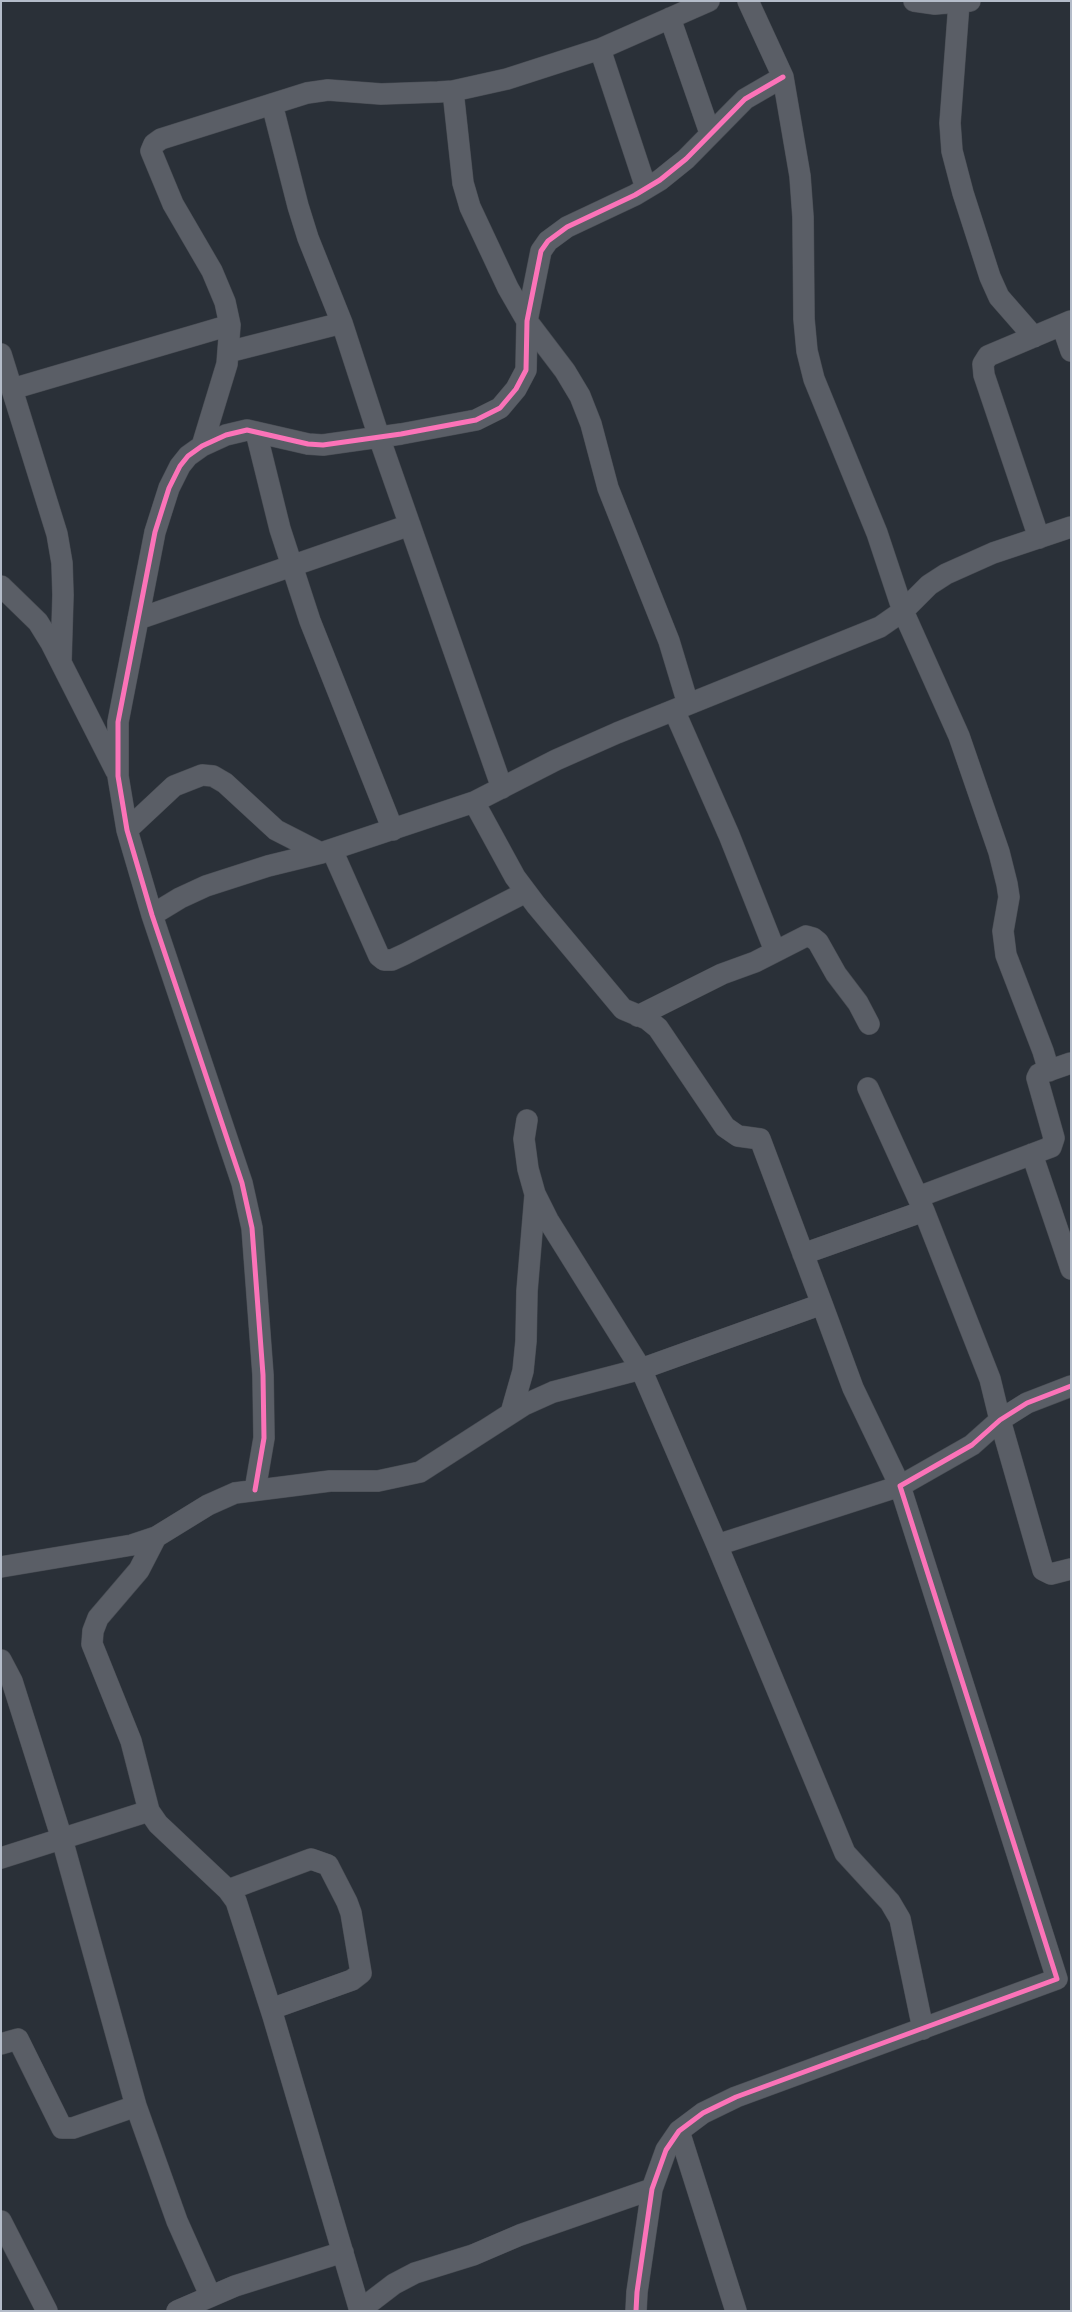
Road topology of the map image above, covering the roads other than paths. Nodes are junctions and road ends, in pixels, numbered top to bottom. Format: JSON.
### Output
{"nodes":[{"id":1,"x":709,"y":1,"type":"edge"},
{"id":2,"x":748,"y":1,"type":"edge"},
{"id":3,"x":914,"y":1,"type":"edge"},
{"id":4,"x":964,"y":2,"type":"edge"},
{"id":5,"x":670,"y":18,"type":"junction"},
{"id":6,"x":600,"y":49,"type":"junction"},
{"id":7,"x":783,"y":77,"type":"junction"},
{"id":8,"x":453,"y":91,"type":"junction"},
{"id":9,"x":272,"y":104,"type":"junction"},
{"id":10,"x":710,"y":133,"type":"junction"},
{"id":11,"x":646,"y":188,"type":"junction"},
{"id":12,"x":527,"y":321,"type":"junction"},
{"id":13,"x":342,"y":323,"type":"junction"},
{"id":14,"x":1067,"y":323,"type":"edge"},
{"id":15,"x":230,"y":326,"type":"junction"},
{"id":16,"x":1034,"y":337,"type":"junction"},
{"id":17,"x":1071,"y":351,"type":"edge"},
{"id":18,"x":228,"y":352,"type":"junction"},
{"id":19,"x":1,"y":354,"type":"edge"},
{"id":20,"x":12,"y":389,"type":"junction"},
{"id":21,"x":256,"y":432,"type":"junction"},
{"id":22,"x":379,"y":437,"type":"junction"},
{"id":23,"x":202,"y":446,"type":"junction"},
{"id":24,"x":410,"y":525,"type":"junction"},
{"id":25,"x":1071,"y":527,"type":"edge"},
{"id":26,"x":1039,"y":538,"type":"junction"},
{"id":27,"x":291,"y":566,"type":"junction"},
{"id":28,"x":1,"y":586,"type":"edge"},
{"id":29,"x":903,"y":611,"type":"junction"},
{"id":30,"x":138,"y":619,"type":"junction"},
{"id":31,"x":61,"y":662,"type":"junction"},
{"id":32,"x":681,"y":707,"type":"junction"},
{"id":33,"x":118,"y":776,"type":"junction"},
{"id":34,"x":502,"y":788,"type":"junction"},
{"id":35,"x":474,"y":802,"type":"junction"},
{"id":36,"x":127,"y":830,"type":"junction"},
{"id":37,"x":393,"y":830,"type":"junction"},
{"id":38,"x":326,"y":852,"type":"junction"},
{"id":39,"x":526,"y":892,"type":"junction"},
{"id":40,"x":152,"y":915,"type":"junction"},
{"id":41,"x":775,"y":951,"type":"junction"},
{"id":42,"x":638,"y":1016,"type":"junction"},
{"id":43,"x":869,"y":1024,"type":"dead end"},
{"id":44,"x":1071,"y":1063,"type":"edge"},
{"id":45,"x":1049,"y":1071,"type":"junction"},
{"id":46,"x":868,"y":1088,"type":"dead end"},
{"id":47,"x":527,"y":1120,"type":"dead end"},
{"id":48,"x":1032,"y":1154,"type":"junction"},
{"id":49,"x":535,"y":1194,"type":"junction"},
{"id":50,"x":921,"y":1204,"type":"junction"},
{"id":51,"x":802,"y":1254,"type":"junction"},
{"id":52,"x":1071,"y":1269,"type":"edge"},
{"id":53,"x":822,"y":1304,"type":"junction"},
{"id":54,"x":641,"y":1369,"type":"junction"},
{"id":55,"x":1071,"y":1386,"type":"edge"},
{"id":56,"x":511,"y":1413,"type":"junction"},
{"id":57,"x":1000,"y":1420,"type":"junction"},
{"id":58,"x":900,"y":1486,"type":"junction"},
{"id":59,"x":255,"y":1490,"type":"junction"},
{"id":60,"x":156,"y":1537,"type":"junction"},
{"id":61,"x":717,"y":1545,"type":"junction"},
{"id":62,"x":1,"y":1567,"type":"edge"},
{"id":63,"x":1071,"y":1570,"type":"edge"},
{"id":64,"x":1,"y":1660,"type":"edge"},
{"id":65,"x":149,"y":1811,"type":"junction"},
{"id":66,"x":62,"y":1839,"type":"junction"},
{"id":67,"x":1,"y":1858,"type":"edge"},
{"id":68,"x":228,"y":1890,"type":"junction"},
{"id":69,"x":1064,"y":1976,"type":"edge"},
{"id":70,"x":271,"y":2009,"type":"junction"},
{"id":71,"x":924,"y":2029,"type":"junction"},
{"id":72,"x":1,"y":2044,"type":"edge"},
{"id":73,"x":136,"y":2106,"type":"junction"},
{"id":74,"x":679,"y":2130,"type":"junction"},
{"id":75,"x":652,"y":2189,"type":"junction"},
{"id":76,"x":4,"y":2233,"type":"edge"},
{"id":77,"x":343,"y":2252,"type":"junction"},
{"id":78,"x":210,"y":2295,"type":"junction"},
{"id":79,"x":47,"y":2311,"type":"edge"},
{"id":80,"x":177,"y":2311,"type":"edge"},
{"id":81,"x":360,"y":2311,"type":"edge"},
{"id":82,"x":636,"y":2311,"type":"edge"},
{"id":83,"x":736,"y":2311,"type":"edge"}],
"edges":[{"from":1,"to":5,"type":"street"},
{"from":2,"to":7,"type":"street"},
{"from":3,"to":4,"type":"street"},
{"from":4,"to":16,"type":"street"},
{"from":5,"to":6,"type":"street"},
{"from":5,"to":10,"type":"street"},
{"from":6,"to":8,"type":"street"},
{"from":6,"to":11,"type":"street"},
{"from":7,"to":10,"type":"street"},
{"from":7,"to":29,"type":"street"},
{"from":8,"to":9,"type":"street"},
{"from":8,"to":12,"type":"street"},
{"from":9,"to":13,"type":"street"},
{"from":9,"to":15,"type":"street"},
{"from":10,"to":11,"type":"street"},
{"from":11,"to":12,"type":"street"},
{"from":12,"to":22,"type":"street"},
{"from":12,"to":32,"type":"street"},
{"from":13,"to":18,"type":"street"},
{"from":13,"to":22,"type":"street"},
{"from":14,"to":16,"type":"street"},
{"from":14,"to":17,"type":"street"},
{"from":15,"to":18,"type":"street"},
{"from":15,"to":20,"type":"street"},
{"from":16,"to":26,"type":"street"},
{"from":18,"to":23,"type":"street"},
{"from":19,"to":20,"type":"street"},
{"from":20,"to":31,"type":"street"},
{"from":21,"to":22,"type":"street"},
{"from":21,"to":23,"type":"street"},
{"from":21,"to":27,"type":"street"},
{"from":22,"to":24,"type":"street"},
{"from":23,"to":30,"type":"street"},
{"from":24,"to":27,"type":"street"},
{"from":24,"to":34,"type":"street"},
{"from":25,"to":26,"type":"street"},
{"from":26,"to":29,"type":"street"},
{"from":27,"to":30,"type":"street"},
{"from":27,"to":37,"type":"street"},
{"from":28,"to":31,"type":"street"},
{"from":29,"to":32,"type":"street"},
{"from":29,"to":45,"type":"street"},
{"from":30,"to":33,"type":"street"},
{"from":31,"to":33,"type":"street"},
{"from":32,"to":34,"type":"street"},
{"from":32,"to":41,"type":"street"},
{"from":33,"to":36,"type":"street"},
{"from":34,"to":35,"type":"street"},
{"from":35,"to":37,"type":"street"},
{"from":35,"to":39,"type":"street"},
{"from":36,"to":38,"type":"street"},
{"from":36,"to":40,"type":"street"},
{"from":37,"to":38,"type":"street"},
{"from":38,"to":39,"type":"street"},
{"from":38,"to":40,"type":"street"},
{"from":39,"to":42,"type":"street"},
{"from":40,"to":59,"type":"street"},
{"from":41,"to":42,"type":"street"},
{"from":41,"to":43,"type":"street"},
{"from":42,"to":51,"type":"street"},
{"from":44,"to":45,"type":"street"},
{"from":45,"to":48,"type":"street"},
{"from":46,"to":50,"type":"street"},
{"from":47,"to":49,"type":"street"},
{"from":48,"to":50,"type":"street"},
{"from":48,"to":52,"type":"street"},
{"from":49,"to":54,"type":"street"},
{"from":49,"to":56,"type":"street"},
{"from":50,"to":51,"type":"street"},
{"from":50,"to":57,"type":"street"},
{"from":51,"to":53,"type":"street"},
{"from":53,"to":54,"type":"street"},
{"from":53,"to":58,"type":"street"},
{"from":54,"to":56,"type":"street"},
{"from":54,"to":61,"type":"street"},
{"from":55,"to":57,"type":"street"},
{"from":56,"to":59,"type":"street"},
{"from":57,"to":58,"type":"street"},
{"from":57,"to":63,"type":"street"},
{"from":58,"to":61,"type":"street"},
{"from":58,"to":69,"type":"street"},
{"from":59,"to":60,"type":"street"},
{"from":60,"to":62,"type":"street"},
{"from":60,"to":65,"type":"street"},
{"from":61,"to":71,"type":"street"},
{"from":64,"to":66,"type":"street"},
{"from":65,"to":66,"type":"street"},
{"from":65,"to":68,"type":"street"},
{"from":66,"to":67,"type":"street"},
{"from":66,"to":73,"type":"street"},
{"from":68,"to":70,"type":"street"},
{"from":68,"to":70,"type":"street"},
{"from":69,"to":71,"type":"street"},
{"from":70,"to":77,"type":"street"},
{"from":71,"to":74,"type":"street"},
{"from":72,"to":73,"type":"street"},
{"from":73,"to":78,"type":"street"},
{"from":74,"to":75,"type":"street"},
{"from":74,"to":83,"type":"street"},
{"from":75,"to":81,"type":"street"},
{"from":75,"to":82,"type":"street"},
{"from":76,"to":79,"type":"street"},
{"from":77,"to":78,"type":"street"},
{"from":77,"to":81,"type":"street"},
{"from":78,"to":80,"type":"street"}]}
